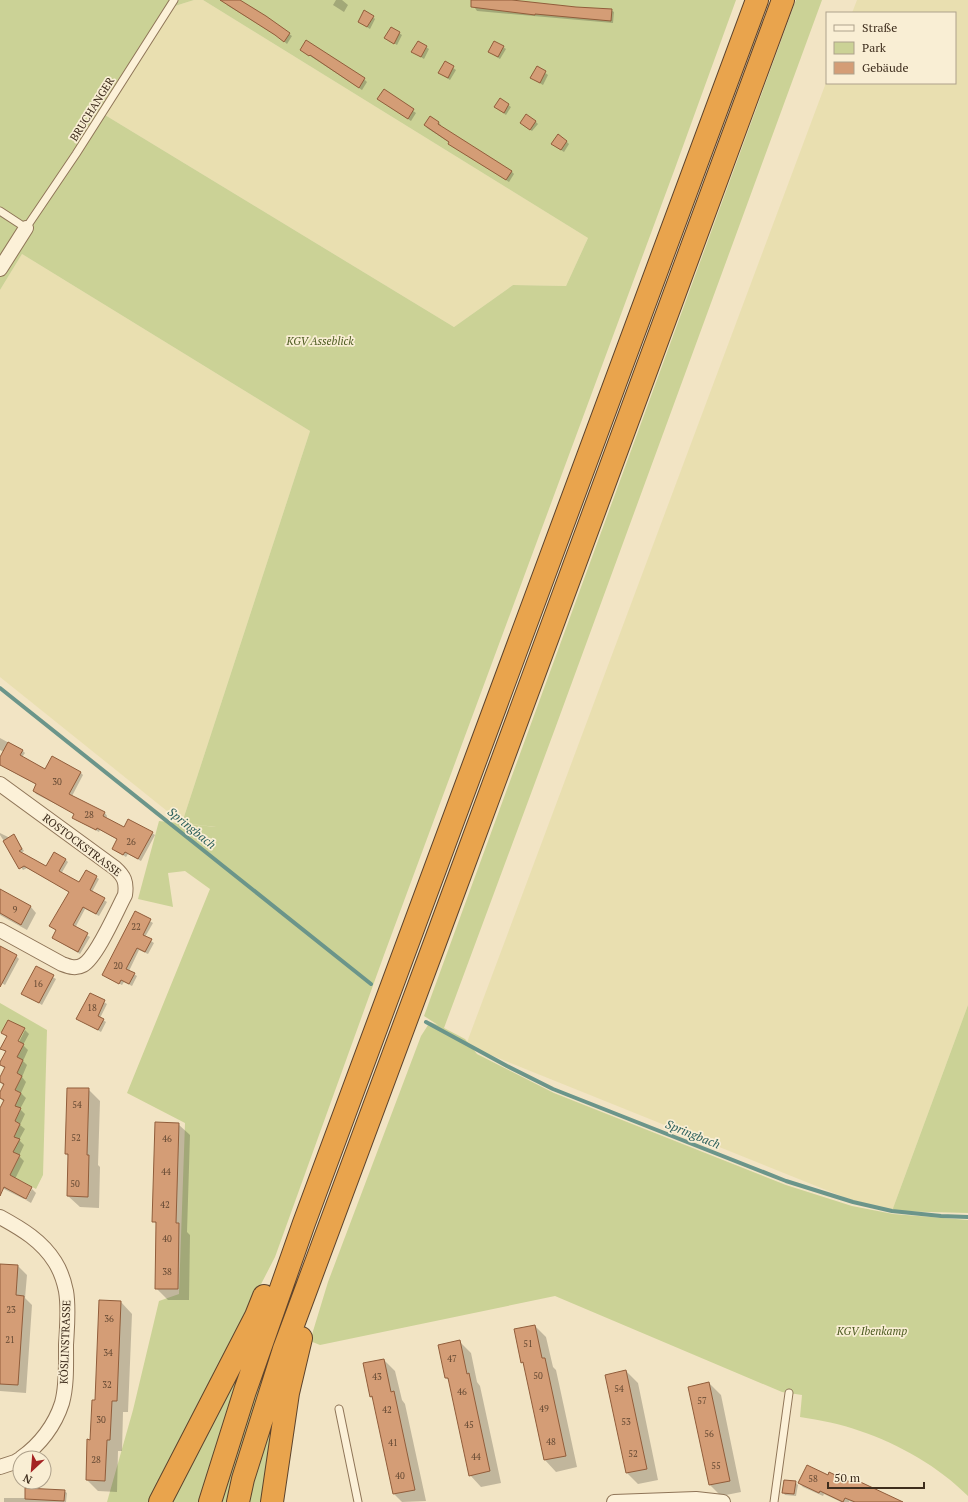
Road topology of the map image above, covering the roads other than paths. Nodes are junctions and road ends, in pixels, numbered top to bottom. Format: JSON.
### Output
{"nodes":[{"id":1,"x":174,"y":0,"type":"edge"},
{"id":2,"x":757,"y":0,"type":"edge"},
{"id":3,"x":783,"y":0,"type":"edge"},
{"id":4,"x":0,"y":211,"type":"edge"},
{"id":5,"x":26,"y":228,"type":"junction"},
{"id":6,"x":0,"y":269,"type":"edge"},
{"id":7,"x":0,"y":784,"type":"edge"},
{"id":8,"x":0,"y":930,"type":"edge"},
{"id":9,"x":0,"y":1217,"type":"edge"},
{"id":10,"x":304,"y":1223,"type":"junction"},
{"id":11,"x":317,"y":1262,"type":"junction"},
{"id":12,"x":789,"y":1393,"type":"dead end"},
{"id":13,"x":339,"y":1408,"type":"dead end"},
{"id":14,"x":30,"y":1450,"type":"edge"},
{"id":15,"x":12,"y":1463,"type":"edge"},
{"id":16,"x":0,"y":1467,"type":"edge"},
{"id":17,"x":667,"y":1501,"type":"edge"},
{"id":18,"x":160,"y":1502,"type":"edge"},
{"id":19,"x":210,"y":1502,"type":"edge"},
{"id":20,"x":238,"y":1502,"type":"edge"},
{"id":21,"x":272,"y":1502,"type":"edge"},
{"id":22,"x":358,"y":1502,"type":"edge"},
{"id":23,"x":614,"y":1502,"type":"edge"},
{"id":24,"x":722,"y":1502,"type":"edge"},
{"id":25,"x":774,"y":1502,"type":"edge"}],
"edges":[{"from":1,"to":5,"type":"lane","name":"BRUCHANGER"},
{"from":2,"to":10,"type":"highway"},
{"from":3,"to":11,"type":"highway"},
{"from":4,"to":5,"type":"lane"},
{"from":5,"to":6,"type":"street"},
{"from":7,"to":8,"type":"street","name":"ROSTOCKSTRASSE"},
{"from":9,"to":14,"type":"street","name":"KÖSLINSTRASSE"},
{"from":10,"to":18,"type":"highway"},
{"from":10,"to":19,"type":"highway"},
{"from":11,"to":20,"type":"highway"},
{"from":11,"to":21,"type":"highway"},
{"from":12,"to":25,"type":"lane"},
{"from":13,"to":22,"type":"lane"},
{"from":15,"to":16,"type":"street","name":"KÖSLINSTRASSE"},
{"from":17,"to":23,"type":"street"},
{"from":17,"to":24,"type":"street"}]}
